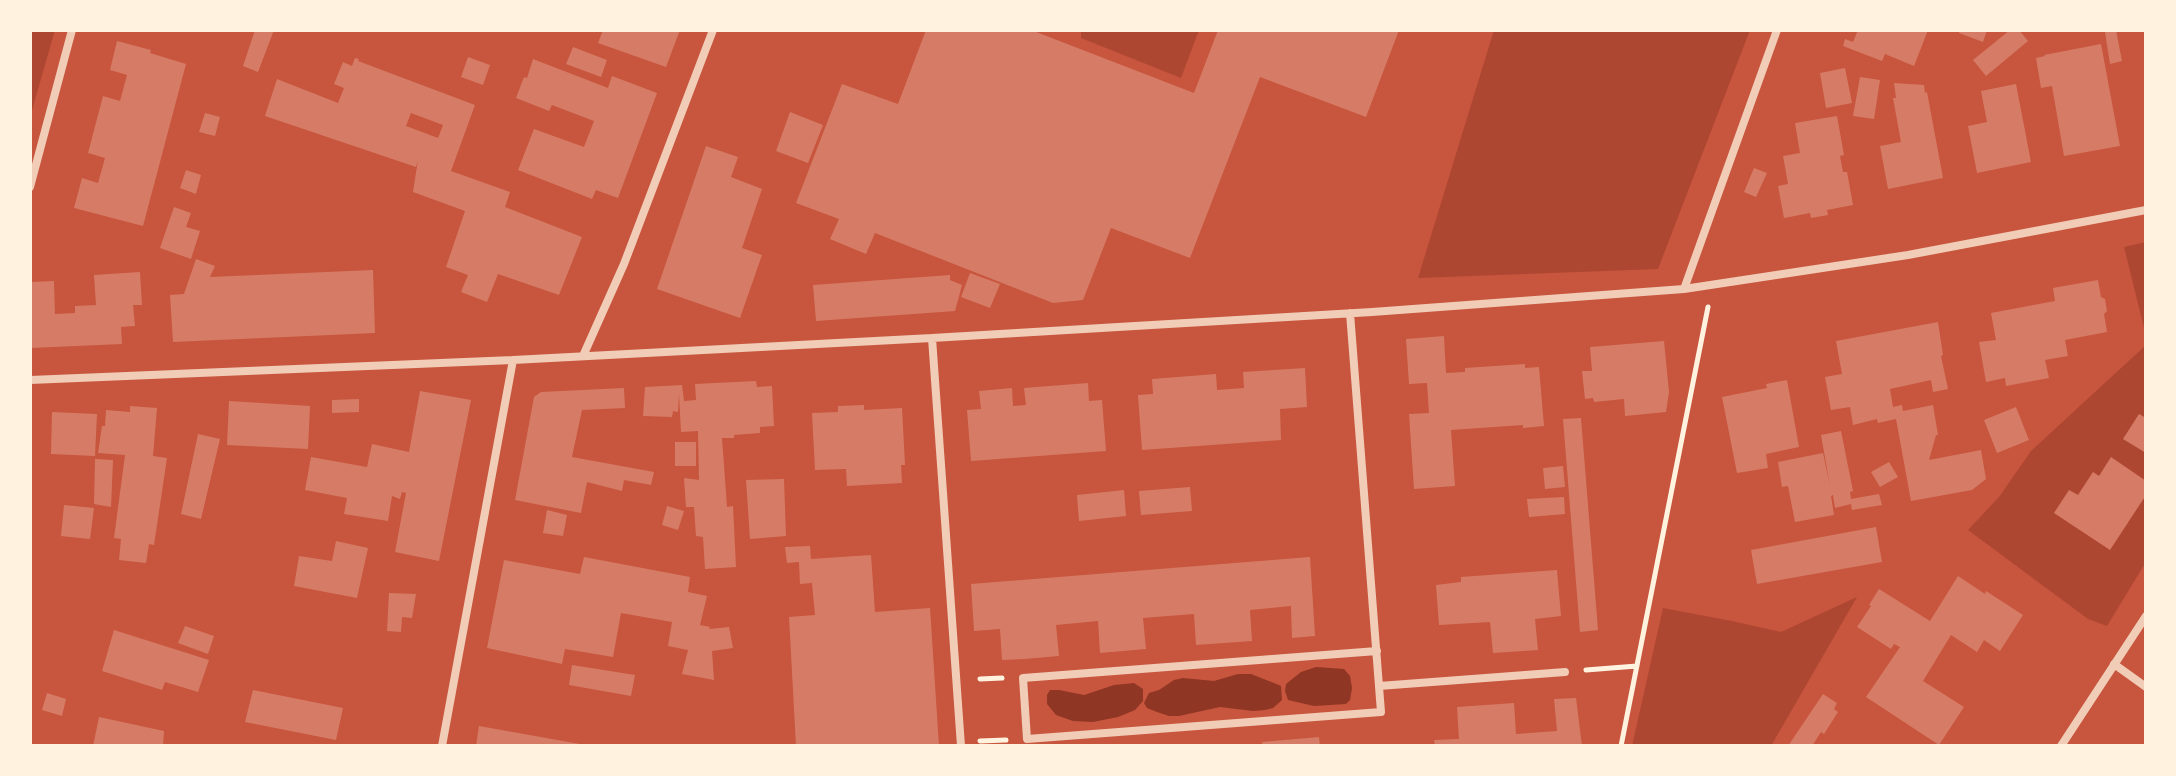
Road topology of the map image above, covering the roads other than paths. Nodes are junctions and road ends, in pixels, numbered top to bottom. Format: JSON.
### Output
{"nodes":[{"id":1,"x":72,"y":30,"type":"edge"},
{"id":2,"x":713,"y":30,"type":"edge"},
{"id":3,"x":1777,"y":30,"type":"edge"},
{"id":4,"x":30,"y":187,"type":"edge"},
{"id":5,"x":2146,"y":210,"type":"edge"},
{"id":6,"x":1684,"y":289,"type":"junction"},
{"id":7,"x":1350,"y":313,"type":"junction"},
{"id":8,"x":932,"y":338,"type":"junction"},
{"id":9,"x":583,"y":356,"type":"junction"},
{"id":10,"x":513,"y":360,"type":"junction"},
{"id":11,"x":30,"y":380,"type":"edge"},
{"id":12,"x":2146,"y":616,"type":"edge"},
{"id":13,"x":1377,"y":651,"type":"junction"},
{"id":14,"x":2114,"y":664,"type":"junction"},
{"id":15,"x":1565,"y":672,"type":"road end"},
{"id":16,"x":1379,"y":686,"type":"junction"},
{"id":17,"x":2146,"y":687,"type":"edge"},
{"id":18,"x":961,"y":744,"type":"edge"},
{"id":19,"x":442,"y":746,"type":"edge"},
{"id":20,"x":2061,"y":746,"type":"edge"}],
"edges":[{"from":1,"to":4,"type":"street"},
{"from":2,"to":9,"type":"street"},
{"from":3,"to":6,"type":"street"},
{"from":5,"to":6,"type":"street"},
{"from":6,"to":7,"type":"street"},
{"from":7,"to":8,"type":"street"},
{"from":7,"to":13,"type":"street"},
{"from":8,"to":9,"type":"street"},
{"from":8,"to":18,"type":"street"},
{"from":9,"to":10,"type":"street"},
{"from":10,"to":11,"type":"street"},
{"from":10,"to":19,"type":"street"},
{"from":12,"to":14,"type":"street"},
{"from":13,"to":16,"type":"street"},
{"from":13,"to":16,"type":"street"},
{"from":14,"to":17,"type":"street"},
{"from":14,"to":20,"type":"street"},
{"from":15,"to":16,"type":"street"}]}
